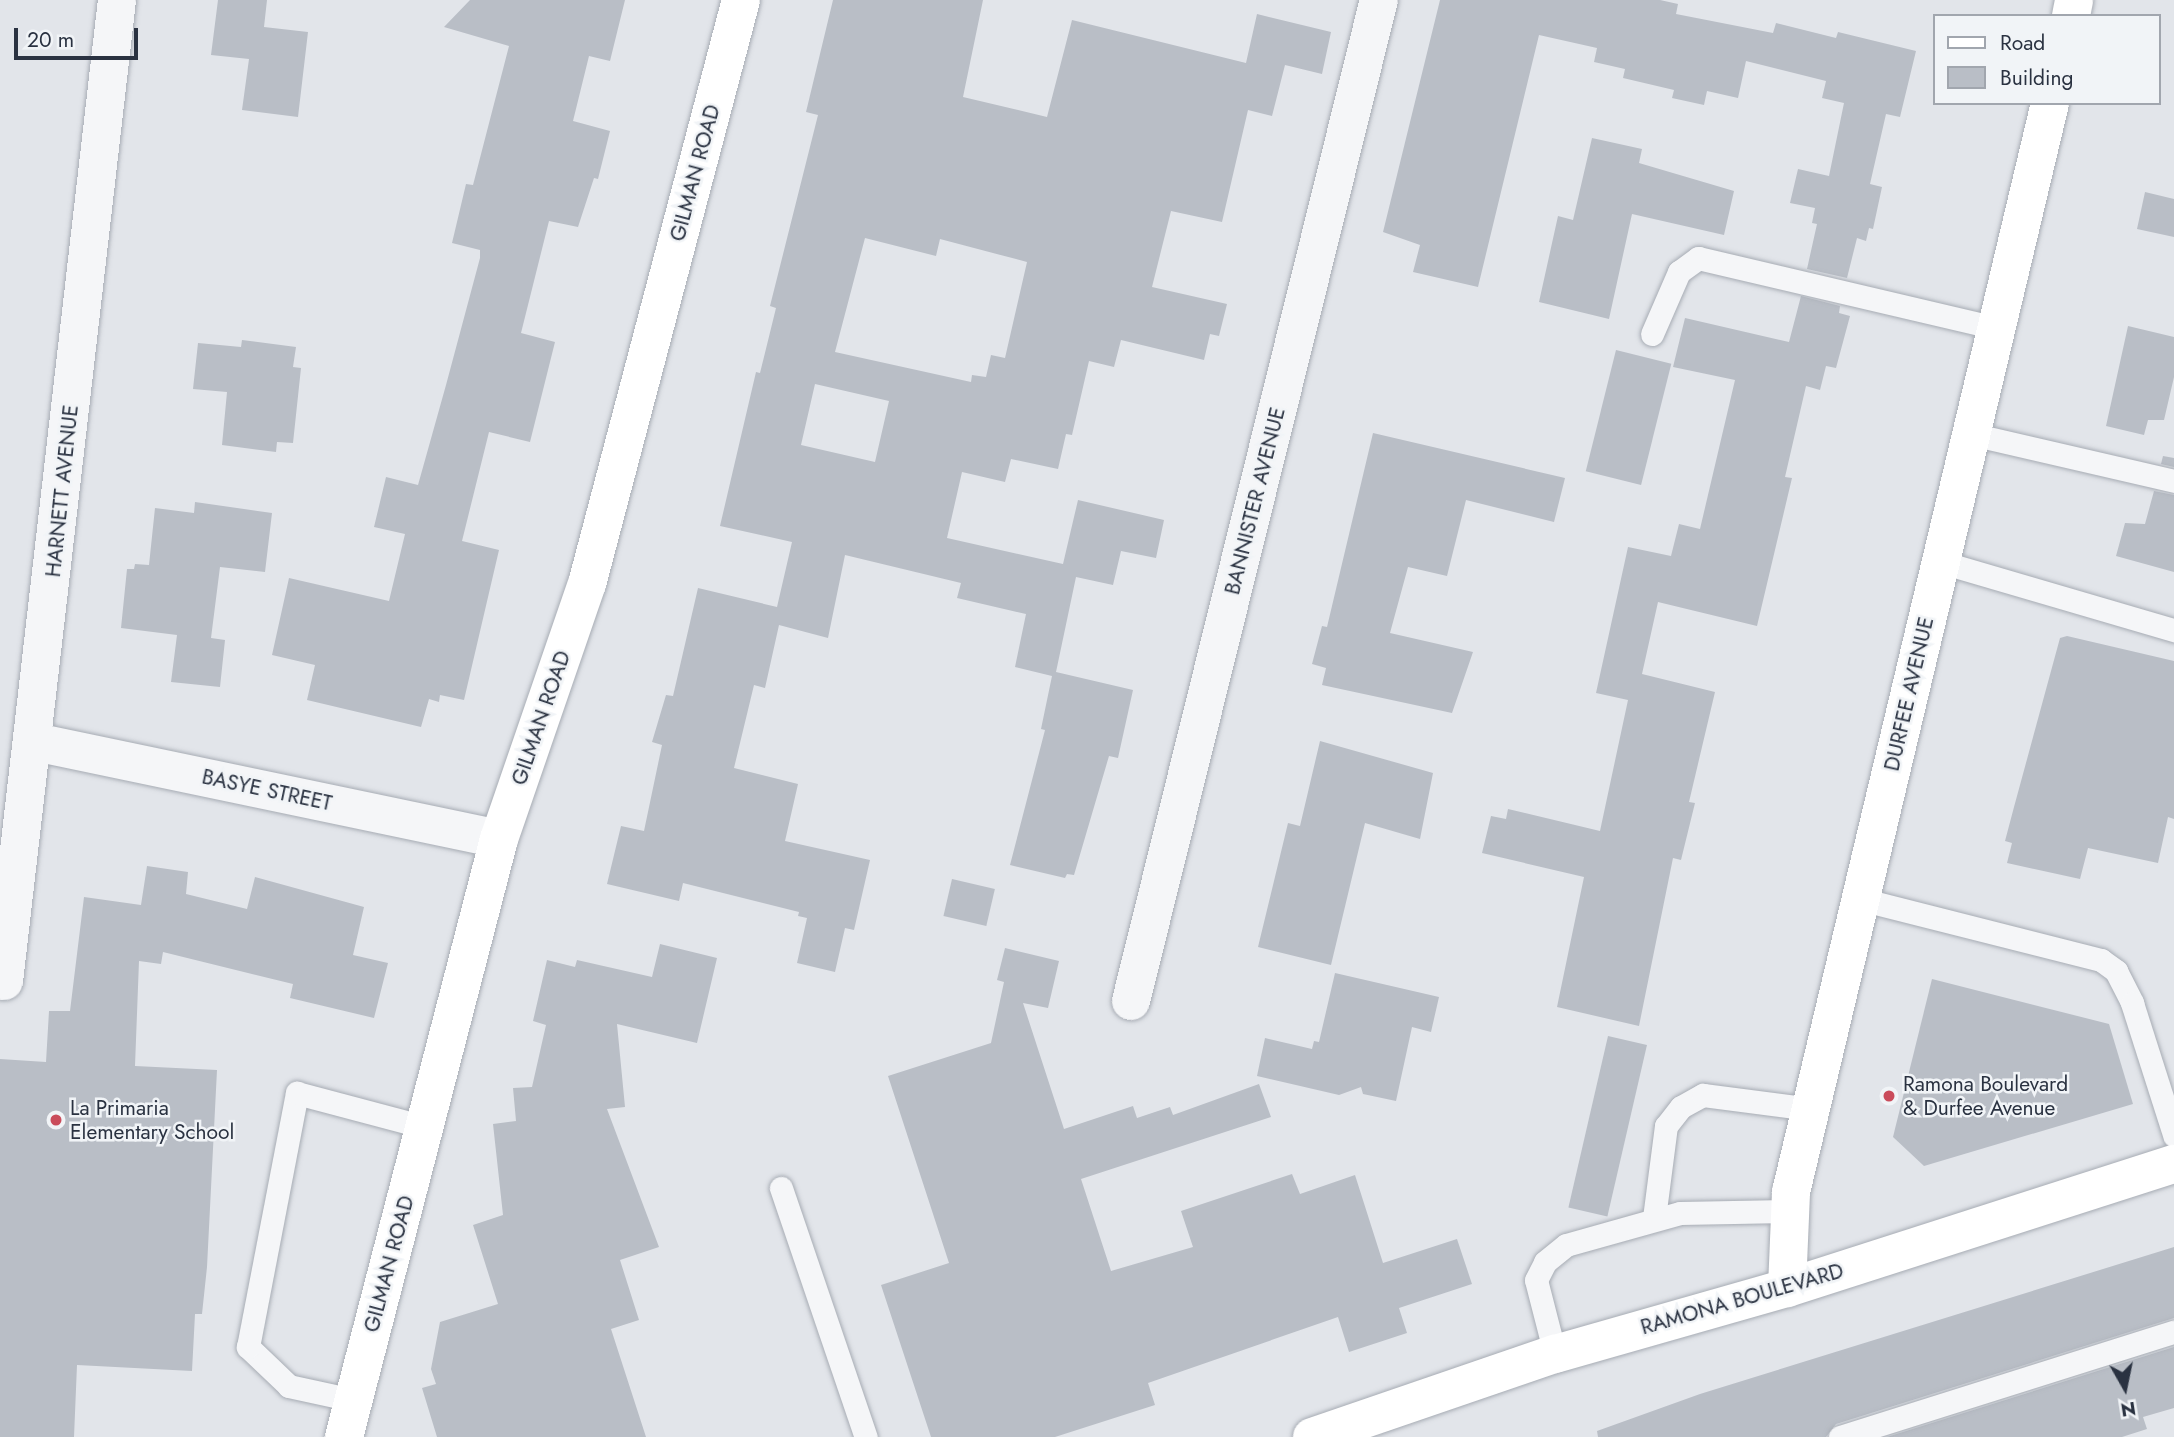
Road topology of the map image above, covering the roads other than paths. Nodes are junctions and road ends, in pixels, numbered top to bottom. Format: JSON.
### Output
{"nodes":[{"id":1,"x":117,"y":0,"type":"edge"},
{"id":2,"x":740,"y":0,"type":"edge"},
{"id":3,"x":1378,"y":0,"type":"edge"},
{"id":4,"x":2050,"y":105,"type":"edge"},
{"id":5,"x":1997,"y":328,"type":"junction"},
{"id":6,"x":1652,"y":334,"type":"dead end"},
{"id":7,"x":1971,"y":434,"type":"junction"},
{"id":8,"x":2174,"y":481,"type":"edge"},
{"id":9,"x":1941,"y":562,"type":"junction"},
{"id":10,"x":2174,"y":630,"type":"edge"},
{"id":11,"x":35,"y":741,"type":"junction"},
{"id":12,"x":499,"y":839,"type":"junction"},
{"id":13,"x":1860,"y":899,"type":"junction"},
{"id":14,"x":4,"y":981,"type":"dead end"},
{"id":15,"x":1131,"y":1001,"type":"dead end"},
{"id":16,"x":1811,"y":1109,"type":"junction"},
{"id":17,"x":425,"y":1127,"type":"junction"},
{"id":18,"x":2174,"y":1135,"type":"edge"},
{"id":19,"x":2174,"y":1164,"type":"edge"},
{"id":20,"x":781,"y":1188,"type":"dead end"},
{"id":21,"x":1787,"y":1211,"type":"junction"},
{"id":22,"x":1654,"y":1218,"type":"junction"},
{"id":23,"x":1787,"y":1288,"type":"junction"},
{"id":24,"x":2174,"y":1332,"type":"edge"},
{"id":25,"x":1555,"y":1354,"type":"junction"},
{"id":26,"x":353,"y":1400,"type":"junction"},
{"id":27,"x":344,"y":1437,"type":"edge"},
{"id":28,"x":866,"y":1437,"type":"edge"},
{"id":29,"x":1312,"y":1437,"type":"edge"},
{"id":30,"x":1840,"y":1437,"type":"edge"}],
"edges":[{"from":1,"to":11,"type":"street","name":"HARNETT AVENUE"},
{"from":2,"to":12,"type":"main road","name":"GILMAN ROAD"},
{"from":3,"to":15,"type":"street","name":"BANNISTER AVENUE"},
{"from":4,"to":5,"type":"main road","name":"DURFEE AVENUE"},
{"from":5,"to":6,"type":"lane"},
{"from":5,"to":7,"type":"main road","name":"DURFEE AVENUE"},
{"from":7,"to":8,"type":"lane"},
{"from":7,"to":9,"type":"main road","name":"DURFEE AVENUE"},
{"from":9,"to":10,"type":"lane"},
{"from":9,"to":13,"type":"main road","name":"DURFEE AVENUE"},
{"from":11,"to":12,"type":"street","name":"BASYE STREET"},
{"from":11,"to":14,"type":"street","name":"HARNETT AVENUE"},
{"from":12,"to":17,"type":"main road","name":"GILMAN ROAD"},
{"from":13,"to":16,"type":"main road","name":"DURFEE AVENUE"},
{"from":13,"to":18,"type":"lane"},
{"from":16,"to":21,"type":"main road","name":"DURFEE AVENUE"},
{"from":16,"to":22,"type":"lane"},
{"from":17,"to":26,"type":"main road","name":"GILMAN ROAD"},
{"from":17,"to":26,"type":"lane"},
{"from":19,"to":23,"type":"main road","name":"RAMONA BOULEVARD"},
{"from":20,"to":28,"type":"lane"},
{"from":21,"to":22,"type":"lane"},
{"from":21,"to":23,"type":"main road","name":"DURFEE AVENUE"},
{"from":22,"to":25,"type":"lane"},
{"from":23,"to":25,"type":"main road","name":"RAMONA BOULEVARD"},
{"from":24,"to":30,"type":"lane"},
{"from":25,"to":29,"type":"main road","name":"RAMONA BOULEVARD"},
{"from":26,"to":27,"type":"main road","name":"GILMAN ROAD"}]}
